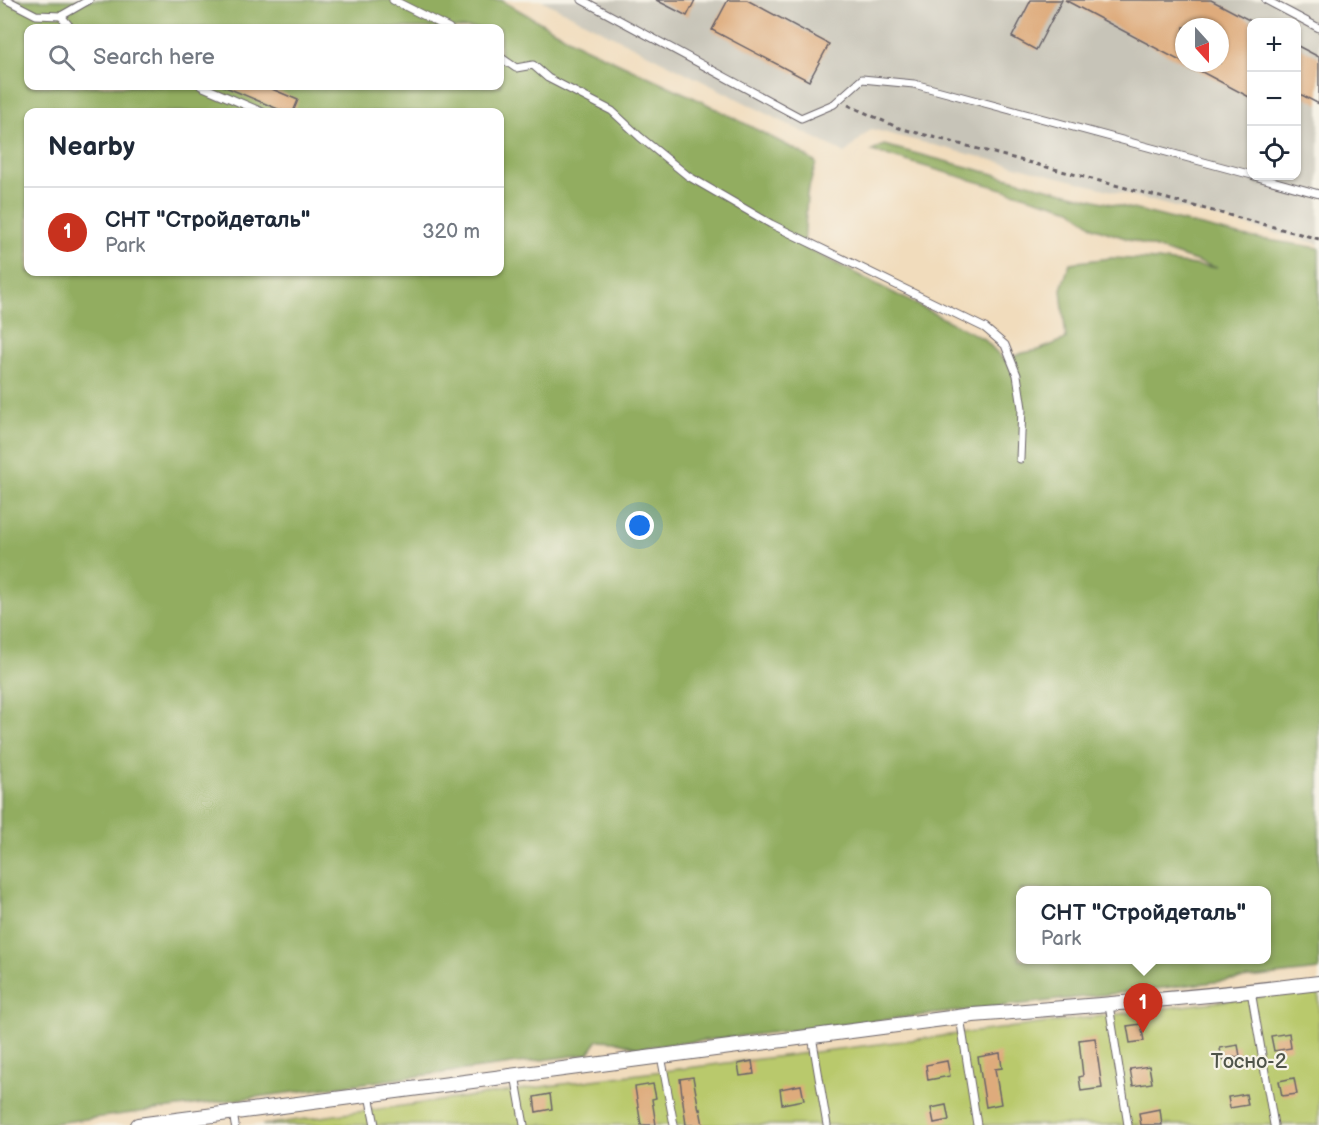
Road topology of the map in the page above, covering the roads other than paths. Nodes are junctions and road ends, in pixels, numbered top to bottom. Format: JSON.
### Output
{"nodes":[{"id":1,"x":7,"y":0,"type":"edge"},
{"id":2,"x":89,"y":0,"type":"edge"},
{"id":3,"x":393,"y":0,"type":"edge"},
{"id":4,"x":582,"y":0,"type":"edge"},
{"id":5,"x":1266,"y":0,"type":"edge"},
{"id":6,"x":62,"y":16,"type":"junction"},
{"id":7,"x":68,"y":24,"type":"edge"},
{"id":8,"x":441,"y":24,"type":"edge"},
{"id":9,"x":1319,"y":28,"type":"edge"},
{"id":10,"x":504,"y":60,"type":"edge"},
{"id":11,"x":210,"y":90,"type":"edge"},
{"id":12,"x":253,"y":108,"type":"edge"},
{"id":13,"x":1247,"y":173,"type":"edge"},
{"id":14,"x":1270,"y":180,"type":"edge"},
{"id":15,"x":1319,"y":194,"type":"edge"},
{"id":16,"x":1020,"y":459,"type":"dead end"},
{"id":17,"x":1319,"y":983,"type":"edge"},
{"id":18,"x":1251,"y":992,"type":"junction"},
{"id":19,"x":1109,"y":1005,"type":"junction"},
{"id":20,"x":960,"y":1017,"type":"junction"},
{"id":21,"x":812,"y":1036,"type":"junction"},
{"id":22,"x":661,"y":1056,"type":"junction"},
{"id":23,"x":515,"y":1075,"type":"junction"},
{"id":24,"x":369,"y":1095,"type":"junction"},
{"id":25,"x":234,"y":1119,"type":"edge"},
{"id":26,"x":138,"y":1125,"type":"edge"},
{"id":27,"x":375,"y":1125,"type":"edge"},
{"id":28,"x":524,"y":1125,"type":"edge"},
{"id":29,"x":674,"y":1125,"type":"edge"},
{"id":30,"x":826,"y":1125,"type":"edge"},
{"id":31,"x":977,"y":1125,"type":"edge"},
{"id":32,"x":1128,"y":1125,"type":"edge"},
{"id":33,"x":1274,"y":1125,"type":"edge"}],
"edges":[{"from":1,"to":6,"type":"lane"},
{"from":2,"to":6,"type":"lane"},
{"from":3,"to":8,"type":"lane"},
{"from":4,"to":13,"type":"lane"},
{"from":5,"to":9,"type":"lane"},
{"from":6,"to":7,"type":"lane"},
{"from":10,"to":16,"type":"lane"},
{"from":11,"to":12,"type":"lane"},
{"from":14,"to":15,"type":"lane"},
{"from":17,"to":18,"type":"street"},
{"from":18,"to":19,"type":"street"},
{"from":18,"to":33,"type":"lane"},
{"from":19,"to":20,"type":"street"},
{"from":19,"to":32,"type":"lane"},
{"from":20,"to":21,"type":"street"},
{"from":20,"to":31,"type":"lane"},
{"from":21,"to":22,"type":"street"},
{"from":21,"to":30,"type":"lane"},
{"from":22,"to":23,"type":"street"},
{"from":22,"to":29,"type":"lane"},
{"from":23,"to":24,"type":"street"},
{"from":23,"to":28,"type":"lane"},
{"from":24,"to":25,"type":"street"},
{"from":24,"to":27,"type":"lane"},
{"from":25,"to":26,"type":"street"}]}
